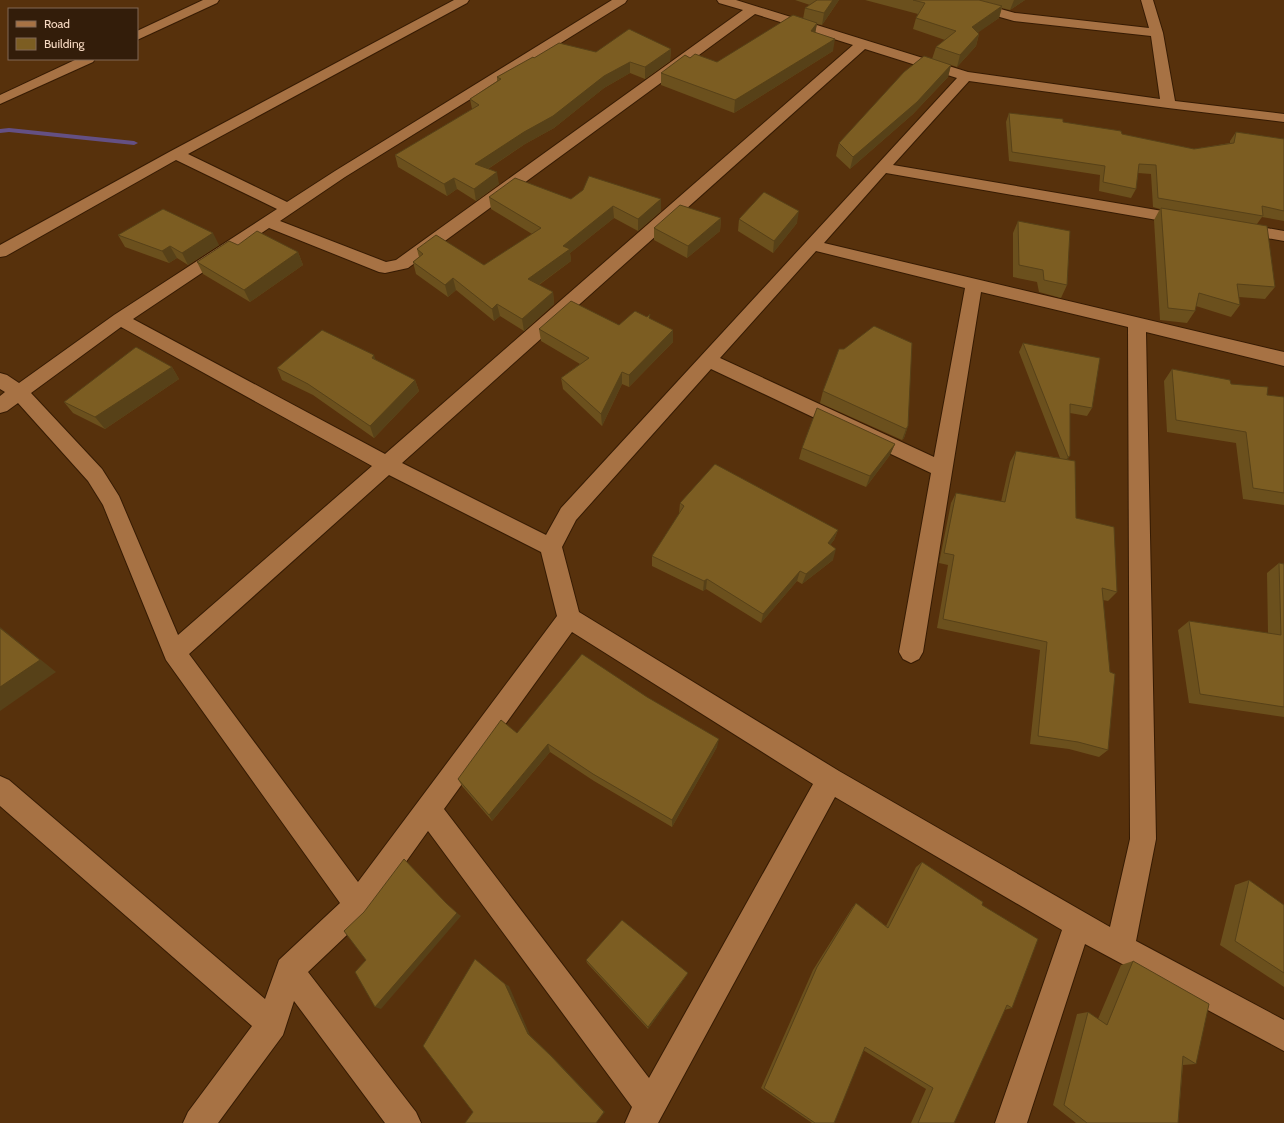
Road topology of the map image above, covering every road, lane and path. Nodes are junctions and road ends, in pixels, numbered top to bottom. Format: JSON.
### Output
{"nodes":[{"id":1,"x":213,"y":0,"type":"edge"},
{"id":2,"x":463,"y":0,"type":"edge"},
{"id":3,"x":621,"y":0,"type":"edge"},
{"id":4,"x":723,"y":0,"type":"edge"},
{"id":5,"x":954,"y":0,"type":"edge"},
{"id":6,"x":1147,"y":0,"type":"edge"},
{"id":7,"x":752,"y":10,"type":"junction"},
{"id":8,"x":1157,"y":33,"type":"junction"},
{"id":9,"x":138,"y":36,"type":"edge"},
{"id":10,"x":862,"y":44,"type":"junction"},
{"id":11,"x":86,"y":60,"type":"edge"},
{"id":12,"x":966,"y":76,"type":"junction"},
{"id":13,"x":0,"y":100,"type":"edge"},
{"id":14,"x":1168,"y":104,"type":"junction"},
{"id":15,"x":1284,"y":118,"type":"edge"},
{"id":16,"x":176,"y":154,"type":"junction"},
{"id":17,"x":882,"y":168,"type":"junction"},
{"id":18,"x":288,"y":208,"type":"junction"},
{"id":19,"x":268,"y":222,"type":"junction"},
{"id":20,"x":1197,"y":222,"type":"edge"},
{"id":21,"x":1221,"y":226,"type":"edge"},
{"id":22,"x":1284,"y":236,"type":"edge"},
{"id":23,"x":812,"y":245,"type":"junction"},
{"id":24,"x":0,"y":252,"type":"edge"},
{"id":25,"x":974,"y":284,"type":"junction"},
{"id":26,"x":120,"y":319,"type":"junction"},
{"id":27,"x":1137,"y":324,"type":"junction"},
{"id":28,"x":1284,"y":359,"type":"edge"},
{"id":29,"x":707,"y":360,"type":"junction"},
{"id":30,"x":0,"y":380,"type":"edge"},
{"id":31,"x":19,"y":392,"type":"junction"},
{"id":32,"x":0,"y":406,"type":"edge"},
{"id":33,"x":388,"y":465,"type":"junction"},
{"id":34,"x":942,"y":469,"type":"junction"},
{"id":35,"x":551,"y":547,"type":"junction"},
{"id":36,"x":569,"y":618,"type":"junction"},
{"id":37,"x":911,"y":652,"type":"dead end"},
{"id":38,"x":174,"y":653,"type":"junction"},
{"id":39,"x":830,"y":780,"type":"junction"},
{"id":40,"x":0,"y":789,"type":"edge"},
{"id":41,"x":428,"y":810,"type":"junction"},
{"id":42,"x":358,"y":905,"type":"junction"},
{"id":43,"x":1078,"y":923,"type":"junction"},
{"id":44,"x":1120,"y":948,"type":"junction"},
{"id":45,"x":289,"y":970,"type":"junction"},
{"id":46,"x":272,"y":1024,"type":"junction"},
{"id":47,"x":1284,"y":1036,"type":"edge"},
{"id":48,"x":646,"y":1114,"type":"edge"},
{"id":49,"x":199,"y":1123,"type":"edge"},
{"id":50,"x":405,"y":1123,"type":"edge"},
{"id":51,"x":1011,"y":1123,"type":"edge"}],
"edges":[{"from":1,"to":9,"type":"street"},
{"from":2,"to":16,"type":"street"},
{"from":3,"to":18,"type":"street"},
{"from":4,"to":7,"type":"street"},
{"from":5,"to":8,"type":"street"},
{"from":6,"to":8,"type":"street"},
{"from":7,"to":10,"type":"street"},
{"from":7,"to":19,"type":"street"},
{"from":8,"to":14,"type":"street"},
{"from":10,"to":12,"type":"street"},
{"from":10,"to":33,"type":"street"},
{"from":11,"to":13,"type":"street"},
{"from":12,"to":14,"type":"street"},
{"from":12,"to":17,"type":"street"},
{"from":14,"to":15,"type":"street"},
{"from":16,"to":18,"type":"street"},
{"from":16,"to":24,"type":"street"},
{"from":17,"to":20,"type":"street"},
{"from":17,"to":23,"type":"street"},
{"from":18,"to":19,"type":"street"},
{"from":19,"to":26,"type":"street"},
{"from":21,"to":22,"type":"street"},
{"from":23,"to":25,"type":"street"},
{"from":23,"to":29,"type":"street"},
{"from":25,"to":27,"type":"street"},
{"from":25,"to":34,"type":"street"},
{"from":26,"to":31,"type":"street"},
{"from":26,"to":33,"type":"street"},
{"from":27,"to":28,"type":"street"},
{"from":27,"to":44,"type":"street"},
{"from":29,"to":34,"type":"street"},
{"from":29,"to":35,"type":"street"},
{"from":30,"to":31,"type":"street"},
{"from":31,"to":32,"type":"street"},
{"from":31,"to":38,"type":"street"},
{"from":33,"to":35,"type":"street"},
{"from":33,"to":38,"type":"street"},
{"from":34,"to":37,"type":"street"},
{"from":35,"to":36,"type":"street"},
{"from":36,"to":39,"type":"street"},
{"from":36,"to":41,"type":"street"},
{"from":38,"to":42,"type":"street"},
{"from":39,"to":43,"type":"street"},
{"from":39,"to":48,"type":"street"},
{"from":40,"to":46,"type":"street"},
{"from":41,"to":42,"type":"street"},
{"from":41,"to":48,"type":"street"},
{"from":42,"to":45,"type":"street"},
{"from":43,"to":44,"type":"street"},
{"from":43,"to":51,"type":"street"},
{"from":44,"to":47,"type":"street"},
{"from":45,"to":46,"type":"street"},
{"from":45,"to":50,"type":"street"},
{"from":46,"to":49,"type":"street"}]}
